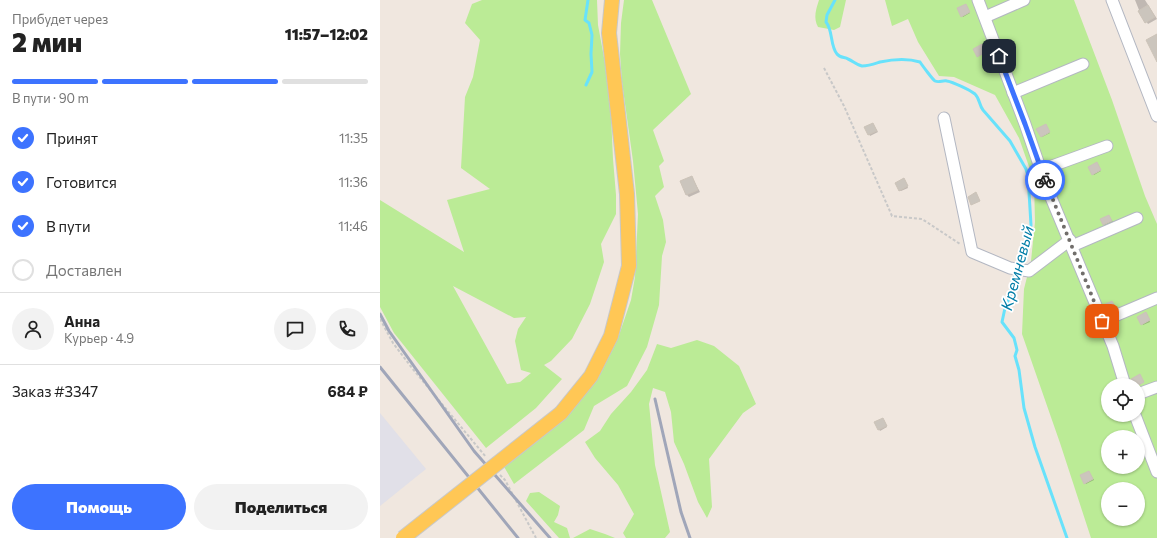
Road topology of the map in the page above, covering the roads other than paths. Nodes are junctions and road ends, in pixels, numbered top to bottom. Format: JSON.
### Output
{"nodes":[{"id":1,"x":612,"y":0,"type":"edge"},
{"id":2,"x":978,"y":0,"type":"edge"},
{"id":3,"x":1024,"y":0,"type":"edge"},
{"id":4,"x":1112,"y":0,"type":"edge"},
{"id":5,"x":985,"y":17,"type":"junction"},
{"id":6,"x":1083,"y":64,"type":"dead end"},
{"id":7,"x":1013,"y":93,"type":"junction"},
{"id":8,"x":1155,"y":104,"type":"edge"},
{"id":9,"x":1157,"y":116,"type":"edge"},
{"id":10,"x":944,"y":118,"type":"dead end"},
{"id":11,"x":1107,"y":146,"type":"dead end"},
{"id":12,"x":1041,"y":170,"type":"junction"},
{"id":13,"x":1137,"y":218,"type":"dead end"},
{"id":14,"x":1071,"y":243,"type":"junction"},
{"id":15,"x":1157,"y":298,"type":"edge"},
{"id":16,"x":1102,"y":321,"type":"junction"},
{"id":17,"x":1123,"y":378,"type":"edge"},
{"id":18,"x":1157,"y":387,"type":"edge"},
{"id":19,"x":1145,"y":391,"type":"edge"},
{"id":20,"x":1138,"y":422,"type":"edge"},
{"id":21,"x":1157,"y":472,"type":"edge"},
{"id":22,"x":403,"y":538,"type":"edge"}],
"edges":[{"from":1,"to":22,"type":"main road","bridge":true},
{"from":2,"to":5,"type":"street"},
{"from":3,"to":5,"type":"street"},
{"from":4,"to":8,"type":"street"},
{"from":5,"to":7,"type":"street"},
{"from":6,"to":7,"type":"street"},
{"from":7,"to":12,"type":"street"},
{"from":8,"to":9,"type":"street"},
{"from":10,"to":14,"type":"street"},
{"from":11,"to":12,"type":"street"},
{"from":12,"to":14,"type":"street"},
{"from":13,"to":14,"type":"street"},
{"from":14,"to":16,"type":"street"},
{"from":15,"to":16,"type":"street"},
{"from":16,"to":17,"type":"street"},
{"from":18,"to":19,"type":"street"},
{"from":20,"to":21,"type":"street"}]}
